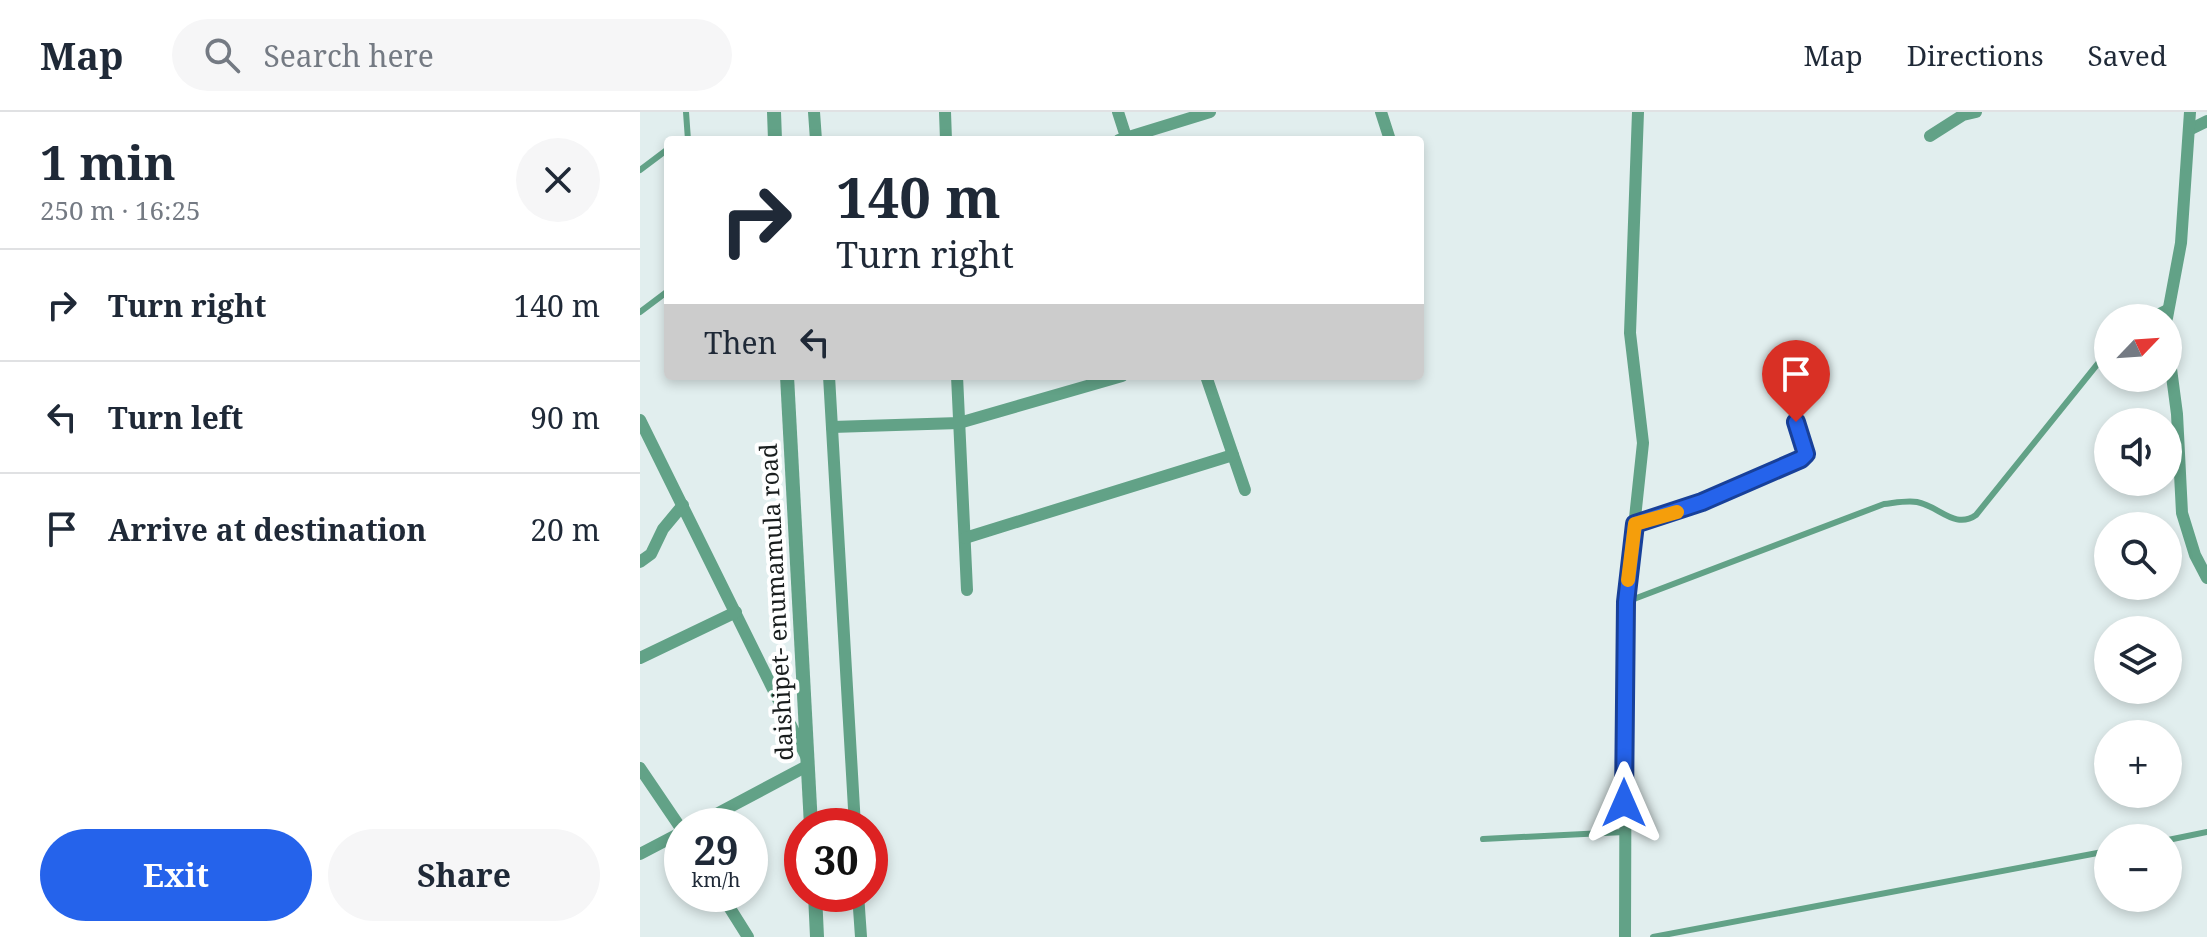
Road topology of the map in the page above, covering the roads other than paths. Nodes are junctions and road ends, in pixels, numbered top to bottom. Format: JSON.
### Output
{"nodes":[{"id":1,"x":686,"y":112,"type":"edge"},
{"id":2,"x":774,"y":112,"type":"edge"},
{"id":3,"x":814,"y":112,"type":"edge"},
{"id":4,"x":945,"y":112,"type":"edge"},
{"id":5,"x":1118,"y":112,"type":"edge"},
{"id":6,"x":1210,"y":112,"type":"edge"},
{"id":7,"x":1381,"y":112,"type":"edge"},
{"id":8,"x":1638,"y":112,"type":"edge"},
{"id":9,"x":1976,"y":112,"type":"edge"},
{"id":10,"x":2190,"y":112,"type":"edge"},
{"id":11,"x":2207,"y":121,"type":"edge"},
{"id":12,"x":2189,"y":130,"type":"junction"},
{"id":13,"x":685,"y":136,"type":"edge"},
{"id":14,"x":775,"y":136,"type":"edge"},
{"id":15,"x":816,"y":136,"type":"edge"},
{"id":16,"x":946,"y":136,"type":"edge"},
{"id":17,"x":1123,"y":136,"type":"edge"},
{"id":18,"x":1134,"y":136,"type":"edge"},
{"id":19,"x":1389,"y":136,"type":"edge"},
{"id":20,"x":1930,"y":136,"type":"dead end"},
{"id":21,"x":664,"y":152,"type":"edge"},
{"id":22,"x":640,"y":170,"type":"edge"},
{"id":23,"x":664,"y":294,"type":"edge"},
{"id":24,"x":2170,"y":304,"type":"edge"},
{"id":25,"x":640,"y":312,"type":"edge"},
{"id":26,"x":2094,"y":368,"type":"edge"},
{"id":27,"x":787,"y":380,"type":"edge"},
{"id":28,"x":829,"y":380,"type":"edge"},
{"id":29,"x":957,"y":380,"type":"edge"},
{"id":30,"x":1108,"y":380,"type":"edge"},
{"id":31,"x":1207,"y":380,"type":"edge"},
{"id":32,"x":2174,"y":392,"type":"edge"},
{"id":33,"x":640,"y":420,"type":"edge"},
{"id":34,"x":1796,"y":422,"type":"dead end"},
{"id":35,"x":959,"y":423,"type":"junction"},
{"id":36,"x":832,"y":427,"type":"junction"},
{"id":37,"x":1233,"y":455,"type":"junction"},
{"id":38,"x":1245,"y":490,"type":"dead end"},
{"id":39,"x":683,"y":505,"type":"junction"},
{"id":40,"x":1635,"y":524,"type":"junction"},
{"id":41,"x":965,"y":538,"type":"junction"},
{"id":42,"x":640,"y":562,"type":"edge"},
{"id":43,"x":2207,"y":578,"type":"edge"},
{"id":44,"x":967,"y":590,"type":"dead end"},
{"id":45,"x":1626,"y":602,"type":"junction"},
{"id":46,"x":736,"y":612,"type":"junction"},
{"id":47,"x":640,"y":658,"type":"edge"},
{"id":48,"x":807,"y":762,"type":"junction"},
{"id":49,"x":640,"y":768,"type":"edge"},
{"id":50,"x":667,"y":808,"type":"edge"},
{"id":51,"x":726,"y":808,"type":"edge"},
{"id":52,"x":810,"y":808,"type":"edge"},
{"id":53,"x":854,"y":808,"type":"edge"},
{"id":54,"x":1624,"y":832,"type":"junction"},
{"id":55,"x":2207,"y":832,"type":"edge"},
{"id":56,"x":2182,"y":837,"type":"edge"},
{"id":57,"x":1483,"y":839,"type":"dead end"},
{"id":58,"x":664,"y":841,"type":"edge"},
{"id":59,"x":640,"y":854,"type":"edge"},
{"id":60,"x":2094,"y":854,"type":"edge"},
{"id":61,"x":732,"y":912,"type":"edge"},
{"id":62,"x":816,"y":912,"type":"edge"},
{"id":63,"x":859,"y":912,"type":"edge"},
{"id":64,"x":748,"y":937,"type":"edge"},
{"id":65,"x":817,"y":937,"type":"edge"},
{"id":66,"x":861,"y":937,"type":"edge"},
{"id":67,"x":1625,"y":937,"type":"edge"},
{"id":68,"x":1653,"y":937,"type":"edge"}],
"edges":[{"from":1,"to":13,"type":"lane"},
{"from":2,"to":14,"type":"street"},
{"from":3,"to":15,"type":"street"},
{"from":4,"to":16,"type":"street"},
{"from":5,"to":17,"type":"street"},
{"from":6,"to":18,"type":"street"},
{"from":7,"to":19,"type":"street"},
{"from":8,"to":40,"type":"street"},
{"from":9,"to":20,"type":"street"},
{"from":10,"to":12,"type":"street"},
{"from":11,"to":12,"type":"street"},
{"from":12,"to":24,"type":"street"},
{"from":21,"to":22,"type":"lane"},
{"from":23,"to":25,"type":"lane"},
{"from":26,"to":45,"type":"lane"},
{"from":27,"to":48,"type":"street","name":"daishipet- enumamula road"},
{"from":28,"to":36,"type":"street"},
{"from":29,"to":35,"type":"street"},
{"from":30,"to":35,"type":"street"},
{"from":31,"to":37,"type":"street"},
{"from":32,"to":43,"type":"street"},
{"from":33,"to":39,"type":"street"},
{"from":34,"to":40,"type":"lane"},
{"from":35,"to":36,"type":"street"},
{"from":35,"to":41,"type":"street"},
{"from":36,"to":53,"type":"street"},
{"from":37,"to":38,"type":"street"},
{"from":37,"to":41,"type":"street"},
{"from":39,"to":42,"type":"street"},
{"from":39,"to":46,"type":"street"},
{"from":40,"to":45,"type":"street"},
{"from":41,"to":44,"type":"street"},
{"from":45,"to":54,"type":"street"},
{"from":46,"to":47,"type":"street"},
{"from":46,"to":48,"type":"street"},
{"from":48,"to":51,"type":"street"},
{"from":48,"to":52,"type":"street","name":"daishipet- enumamula road"},
{"from":49,"to":50,"type":"street"},
{"from":54,"to":57,"type":"lane"},
{"from":54,"to":67,"type":"street"},
{"from":55,"to":56,"type":"lane"},
{"from":58,"to":59,"type":"street"},
{"from":60,"to":68,"type":"lane"},
{"from":61,"to":64,"type":"street"},
{"from":62,"to":65,"type":"street"},
{"from":63,"to":66,"type":"street"}]}
